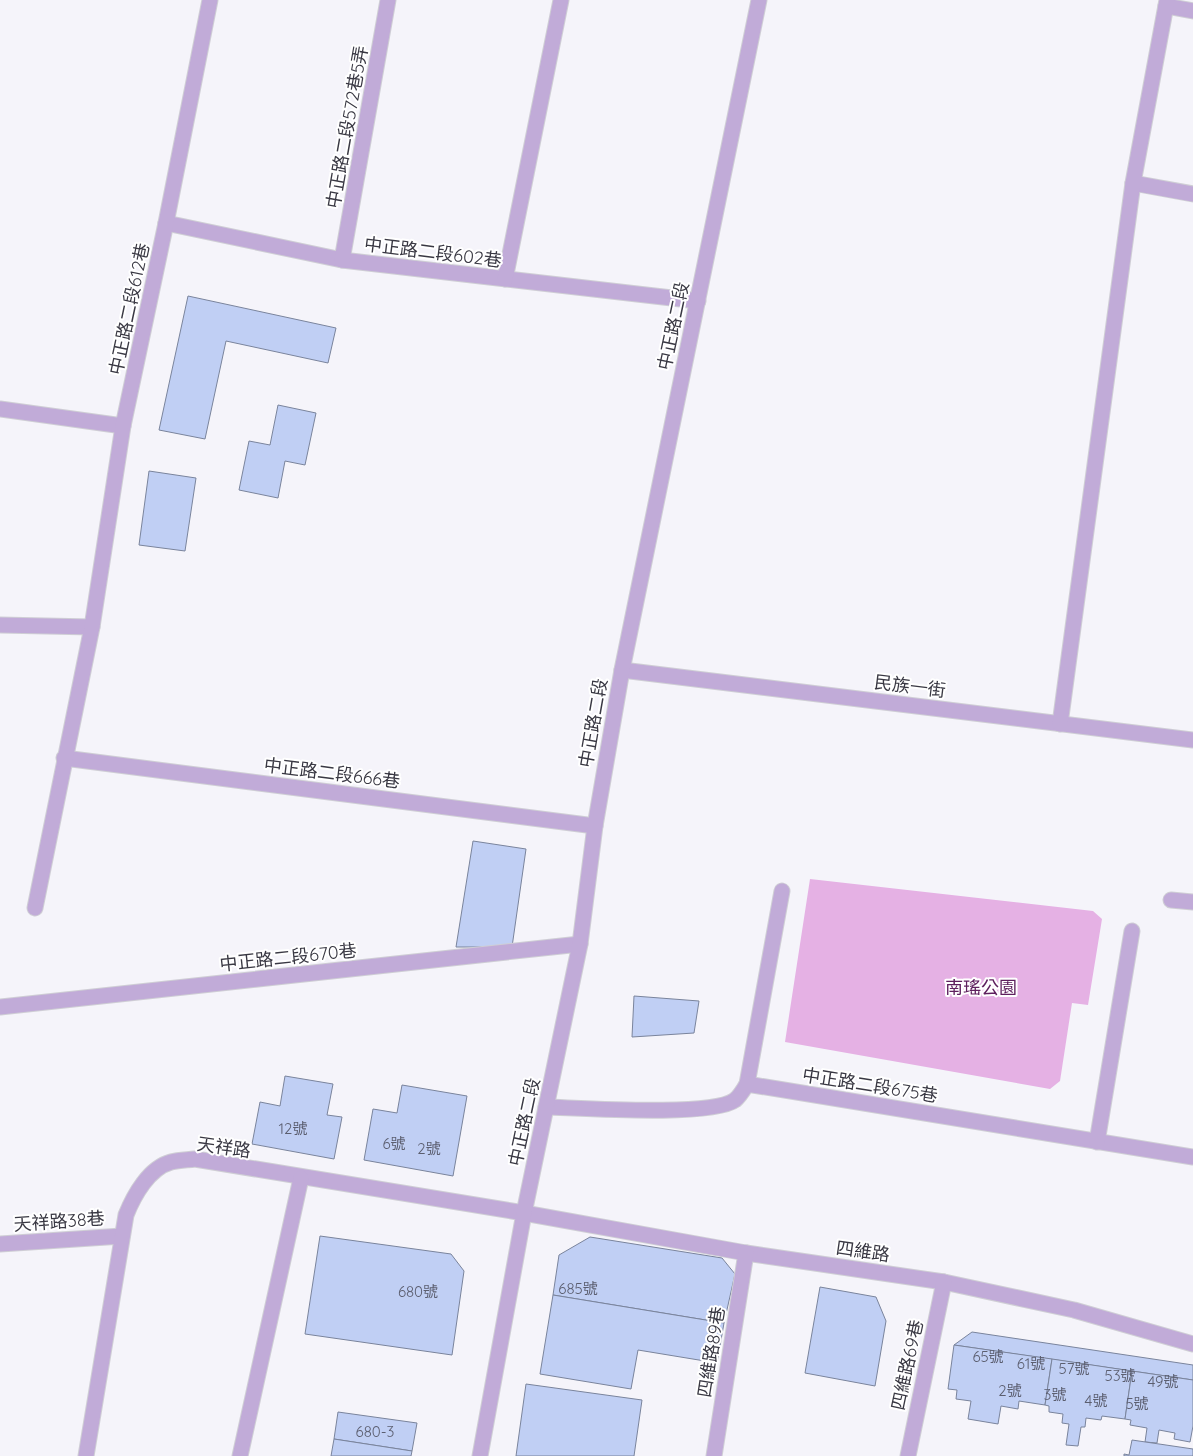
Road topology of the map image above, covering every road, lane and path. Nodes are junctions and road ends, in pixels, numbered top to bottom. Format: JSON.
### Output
{"nodes":[{"id":1,"x":210,"y":0,"type":"edge"},
{"id":2,"x":388,"y":0,"type":"edge"},
{"id":3,"x":561,"y":0,"type":"edge"},
{"id":4,"x":759,"y":0,"type":"edge"},
{"id":5,"x":1166,"y":3,"type":"edge"},
{"id":6,"x":1193,"y":10,"type":"edge"},
{"id":7,"x":1133,"y":183,"type":"junction"},
{"id":8,"x":1193,"y":194,"type":"edge"},
{"id":9,"x":166,"y":224,"type":"junction"},
{"id":10,"x":342,"y":260,"type":"junction"},
{"id":11,"x":505,"y":279,"type":"junction"},
{"id":12,"x":698,"y":301,"type":"junction"},
{"id":13,"x":0,"y":410,"type":"edge"},
{"id":14,"x":123,"y":426,"type":"junction"},
{"id":15,"x":0,"y":625,"type":"edge"},
{"id":16,"x":92,"y":627,"type":"junction"},
{"id":17,"x":622,"y":670,"type":"junction"},
{"id":18,"x":1060,"y":724,"type":"junction"},
{"id":19,"x":1193,"y":740,"type":"edge"},
{"id":20,"x":64,"y":758,"type":"junction"},
{"id":21,"x":595,"y":826,"type":"junction"},
{"id":22,"x":782,"y":891,"type":"dead end"},
{"id":23,"x":1171,"y":900,"type":"dead end"},
{"id":24,"x":1193,"y":902,"type":"edge"},
{"id":25,"x":35,"y":908,"type":"dead end"},
{"id":26,"x":1132,"y":931,"type":"dead end"},
{"id":27,"x":580,"y":944,"type":"junction"},
{"id":28,"x":0,"y":1007,"type":"edge"},
{"id":29,"x":748,"y":1084,"type":"junction"},
{"id":30,"x":546,"y":1107,"type":"junction"},
{"id":31,"x":1097,"y":1142,"type":"junction"},
{"id":32,"x":1193,"y":1157,"type":"edge"},
{"id":33,"x":301,"y":1178,"type":"junction"},
{"id":34,"x":524,"y":1213,"type":"junction"},
{"id":35,"x":122,"y":1236,"type":"junction"},
{"id":36,"x":0,"y":1244,"type":"edge"},
{"id":37,"x":746,"y":1253,"type":"junction"},
{"id":38,"x":944,"y":1282,"type":"junction"},
{"id":39,"x":1193,"y":1344,"type":"edge"},
{"id":40,"x":86,"y":1456,"type":"edge"},
{"id":41,"x":240,"y":1456,"type":"edge"},
{"id":42,"x":480,"y":1456,"type":"edge"},
{"id":43,"x":714,"y":1456,"type":"edge"},
{"id":44,"x":908,"y":1456,"type":"edge"}],
"edges":[{"from":1,"to":9,"type":"street","name":"中正路二段612巷"},
{"from":2,"to":10,"type":"street","name":"中正路二段572巷5弄"},
{"from":3,"to":11,"type":"street"},
{"from":4,"to":12,"type":"street","name":"中正路二段"},
{"from":5,"to":6,"type":"street"},
{"from":5,"to":7,"type":"street"},
{"from":7,"to":8,"type":"street"},
{"from":7,"to":18,"type":"street"},
{"from":9,"to":10,"type":"street","name":"中正路二段602巷"},
{"from":9,"to":14,"type":"street","name":"中正路二段612巷"},
{"from":10,"to":11,"type":"street","name":"中正路二段602巷"},
{"from":11,"to":12,"type":"street","name":"中正路二段602巷"},
{"from":12,"to":17,"type":"street","name":"中正路二段"},
{"from":13,"to":14,"type":"street"},
{"from":14,"to":16,"type":"street","name":"中正路二段612巷"},
{"from":15,"to":16,"type":"street"},
{"from":16,"to":20,"type":"street"},
{"from":17,"to":18,"type":"street","name":"民族一街"},
{"from":17,"to":21,"type":"street","name":"中正路二段"},
{"from":18,"to":19,"type":"street","name":"民族一街"},
{"from":20,"to":21,"type":"street","name":"中正路二段666巷"},
{"from":20,"to":25,"type":"street"},
{"from":21,"to":27,"type":"street","name":"中正路二段"},
{"from":22,"to":29,"type":"street"},
{"from":23,"to":24,"type":"street"},
{"from":26,"to":31,"type":"street"},
{"from":27,"to":28,"type":"street","name":"中正路二段670巷"},
{"from":27,"to":30,"type":"street","name":"中正路二段"},
{"from":29,"to":30,"type":"street"},
{"from":29,"to":31,"type":"street","name":"中正路二段675巷"},
{"from":30,"to":34,"type":"street","name":"中正路二段"},
{"from":31,"to":32,"type":"street","name":"中正路二段675巷"},
{"from":33,"to":34,"type":"street","name":"天祥路"},
{"from":33,"to":35,"type":"street","name":"天祥路"},
{"from":33,"to":41,"type":"street"},
{"from":34,"to":37,"type":"street","name":"四維路"},
{"from":34,"to":42,"type":"street","name":"中正路二段"},
{"from":35,"to":36,"type":"street","name":"天祥路38巷"},
{"from":35,"to":40,"type":"street","name":"天祥路"},
{"from":37,"to":38,"type":"street","name":"四維路"},
{"from":37,"to":43,"type":"street","name":"四維路89巷"},
{"from":38,"to":39,"type":"street","name":"四維路"},
{"from":38,"to":44,"type":"street","name":"四維路69巷"}]}
